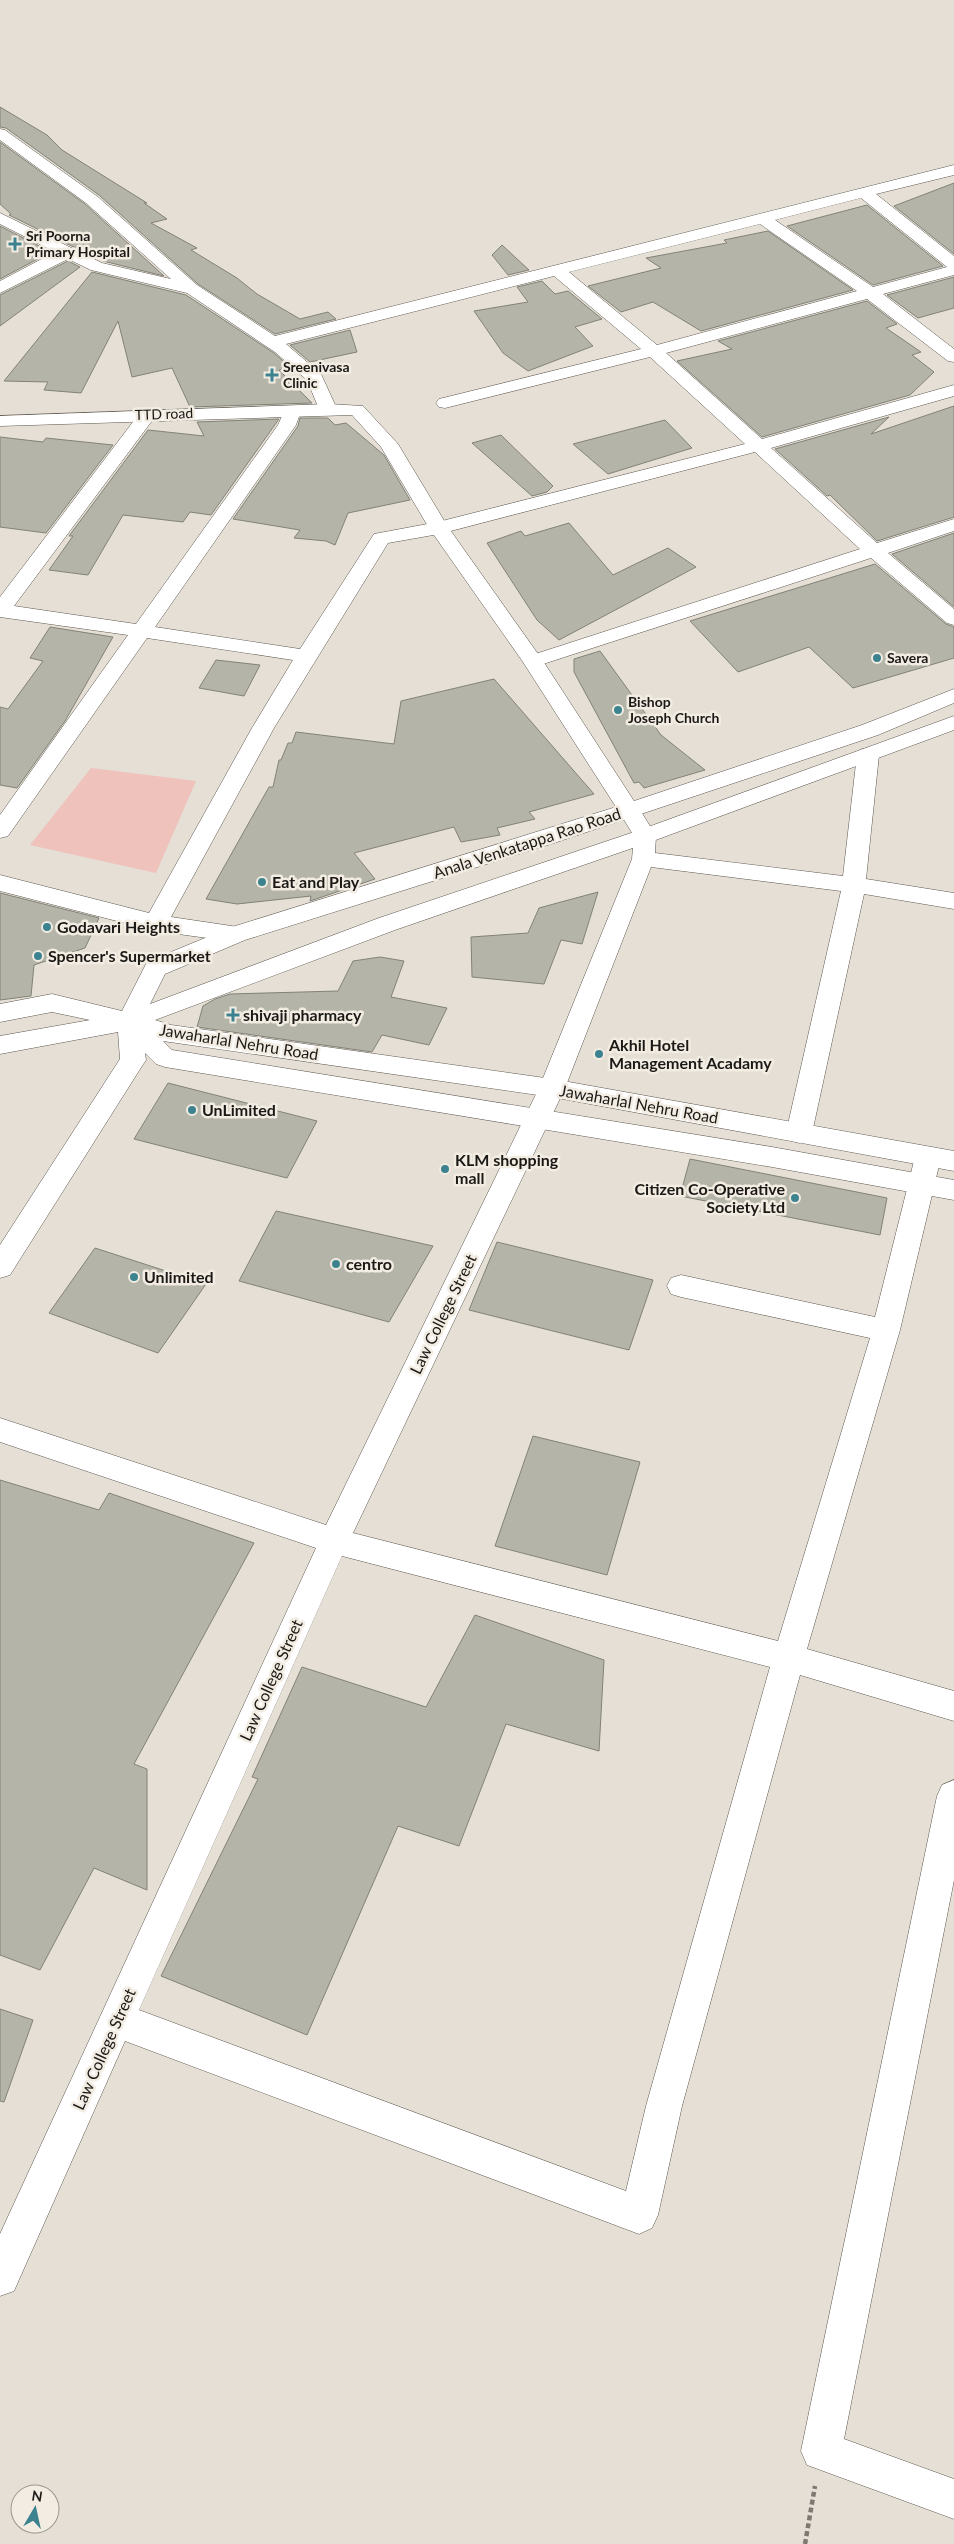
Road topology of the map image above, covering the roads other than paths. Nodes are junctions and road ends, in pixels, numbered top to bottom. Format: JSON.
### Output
{"nodes":[{"id":1,"x":0,"y":133,"type":"edge"},
{"id":2,"x":954,"y":170,"type":"edge"},
{"id":3,"x":864,"y":193,"type":"junction"},
{"id":4,"x":0,"y":218,"type":"edge"},
{"id":5,"x":763,"y":219,"type":"junction"},
{"id":6,"x":68,"y":252,"type":"junction"},
{"id":7,"x":954,"y":264,"type":"edge"},
{"id":8,"x":557,"y":270,"type":"junction"},
{"id":9,"x":954,"y":270,"type":"edge"},
{"id":10,"x":0,"y":288,"type":"edge"},
{"id":11,"x":193,"y":289,"type":"junction"},
{"id":12,"x":869,"y":292,"type":"junction"},
{"id":13,"x":272,"y":342,"type":"junction"},
{"id":14,"x":654,"y":351,"type":"junction"},
{"id":15,"x":954,"y":357,"type":"edge"},
{"id":16,"x":954,"y":390,"type":"edge"},
{"id":17,"x":445,"y":403,"type":"dead end"},
{"id":18,"x":328,"y":409,"type":"junction"},
{"id":19,"x":292,"y":411,"type":"junction"},
{"id":20,"x":148,"y":414,"type":"junction"},
{"id":21,"x":0,"y":421,"type":"edge"},
{"id":22,"x":757,"y":446,"type":"junction"},
{"id":23,"x":954,"y":525,"type":"edge"},
{"id":24,"x":439,"y":528,"type":"junction"},
{"id":25,"x":874,"y":551,"type":"junction"},
{"id":26,"x":0,"y":610,"type":"edge"},
{"id":27,"x":954,"y":619,"type":"edge"},
{"id":28,"x":144,"y":630,"type":"junction"},
{"id":29,"x":306,"y":656,"type":"junction"},
{"id":30,"x":533,"y":661,"type":"junction"},
{"id":31,"x":954,"y":695,"type":"edge"},
{"id":32,"x":954,"y":723,"type":"edge"},
{"id":33,"x":868,"y":755,"type":"junction"},
{"id":34,"x":628,"y":810,"type":"junction"},
{"id":35,"x":0,"y":831,"type":"edge"},
{"id":36,"x":645,"y":836,"type":"junction"},
{"id":37,"x":643,"y":859,"type":"junction"},
{"id":38,"x":0,"y":883,"type":"edge"},
{"id":39,"x":854,"y":885,"type":"junction"},
{"id":40,"x":954,"y":901,"type":"edge"},
{"id":41,"x":156,"y":923,"type":"junction"},
{"id":42,"x":237,"y":934,"type":"junction"},
{"id":43,"x":0,"y":1013,"type":"edge"},
{"id":44,"x":129,"y":1021,"type":"junction"},
{"id":45,"x":0,"y":1045,"type":"edge"},
{"id":46,"x":552,"y":1088,"type":"junction"},
{"id":47,"x":536,"y":1118,"type":"junction"},
{"id":48,"x":799,"y":1133,"type":"junction"},
{"id":49,"x":935,"y":1168,"type":"edge"},
{"id":50,"x":954,"y":1190,"type":"edge"},
{"id":51,"x":0,"y":1267,"type":"edge"},
{"id":52,"x":681,"y":1286,"type":"dead end"},
{"id":53,"x":886,"y":1330,"type":"junction"},
{"id":54,"x":0,"y":1430,"type":"edge"},
{"id":55,"x":334,"y":1541,"type":"junction"},
{"id":56,"x":789,"y":1658,"type":"junction"},
{"id":57,"x":954,"y":1706,"type":"edge"},
{"id":58,"x":954,"y":1796,"type":"edge"},
{"id":59,"x":117,"y":2020,"type":"junction"},
{"id":60,"x":0,"y":2277,"type":"edge"},
{"id":61,"x":954,"y":2499,"type":"edge"}],
"edges":[{"from":1,"to":11,"type":"street"},
{"from":2,"to":3,"type":"street"},
{"from":3,"to":5,"type":"street"},
{"from":3,"to":7,"type":"street"},
{"from":4,"to":6,"type":"street"},
{"from":5,"to":8,"type":"street"},
{"from":5,"to":12,"type":"street"},
{"from":6,"to":10,"type":"street"},
{"from":6,"to":11,"type":"street"},
{"from":8,"to":13,"type":"street"},
{"from":8,"to":14,"type":"street"},
{"from":9,"to":12,"type":"street"},
{"from":11,"to":13,"type":"street"},
{"from":12,"to":14,"type":"street"},
{"from":12,"to":15,"type":"street"},
{"from":13,"to":18,"type":"street"},
{"from":14,"to":17,"type":"street"},
{"from":14,"to":22,"type":"street"},
{"from":16,"to":22,"type":"street"},
{"from":18,"to":19,"type":"street","name":"TTD road"},
{"from":18,"to":24,"type":"street","name":"TTD road"},
{"from":19,"to":20,"type":"street","name":"TTD road"},
{"from":19,"to":28,"type":"street"},
{"from":20,"to":21,"type":"street","name":"TTD road"},
{"from":20,"to":26,"type":"street"},
{"from":22,"to":24,"type":"street"},
{"from":22,"to":25,"type":"street"},
{"from":23,"to":25,"type":"street"},
{"from":24,"to":29,"type":"street"},
{"from":24,"to":30,"type":"street","name":"TTD road"},
{"from":25,"to":27,"type":"street"},
{"from":25,"to":30,"type":"street"},
{"from":26,"to":28,"type":"street"},
{"from":28,"to":29,"type":"street"},
{"from":28,"to":35,"type":"street"},
{"from":29,"to":41,"type":"street"},
{"from":30,"to":34,"type":"street","name":"TTD road"},
{"from":31,"to":34,"type":"street","name":"Anala Venkatappa Rao Road"},
{"from":32,"to":33,"type":"street","name":"Anala Venkatappa Rao Road"},
{"from":33,"to":36,"type":"street","name":"Anala Venkatappa Rao Road"},
{"from":33,"to":39,"type":"street"},
{"from":34,"to":36,"type":"street","name":"TTD road"},
{"from":34,"to":42,"type":"street","name":"Anala Venkatappa Rao Road"},
{"from":36,"to":37,"type":"street","name":"Law College Street"},
{"from":36,"to":44,"type":"street","name":"Anala Venkatappa Rao Road"},
{"from":37,"to":39,"type":"street"},
{"from":37,"to":46,"type":"street","name":"Law College Street"},
{"from":38,"to":41,"type":"street"},
{"from":39,"to":40,"type":"street"},
{"from":39,"to":48,"type":"street"},
{"from":41,"to":42,"type":"street"},
{"from":42,"to":44,"type":"street","name":"Anala Venkatappa Rao Road"},
{"from":43,"to":44,"type":"street"},
{"from":44,"to":45,"type":"street","name":"Anala Venkatappa Rao Road"},
{"from":44,"to":46,"type":"street","name":"Jawaharlal Nehru Road"},
{"from":44,"to":47,"type":"street","name":"Jawaharlal Nehru Road"},
{"from":44,"to":51,"type":"street"},
{"from":46,"to":47,"type":"street","name":"Law College Street"},
{"from":46,"to":48,"type":"street","name":"Jawaharlal Nehru Road"},
{"from":47,"to":49,"type":"street","name":"Jawaharlal Nehru Road"},
{"from":47,"to":55,"type":"street","name":"Law College Street"},
{"from":48,"to":49,"type":"street","name":"Jawaharlal Nehru Road"},
{"from":49,"to":50,"type":"street","name":"Jawaharlal Nehru Road"},
{"from":49,"to":53,"type":"street"},
{"from":52,"to":53,"type":"street"},
{"from":53,"to":56,"type":"street"},
{"from":54,"to":55,"type":"street"},
{"from":55,"to":56,"type":"street"},
{"from":55,"to":59,"type":"street","name":"Law College Street"},
{"from":56,"to":57,"type":"street"},
{"from":56,"to":59,"type":"street"},
{"from":58,"to":61,"type":"street"},
{"from":59,"to":60,"type":"street","name":"Law College Street"}]}
